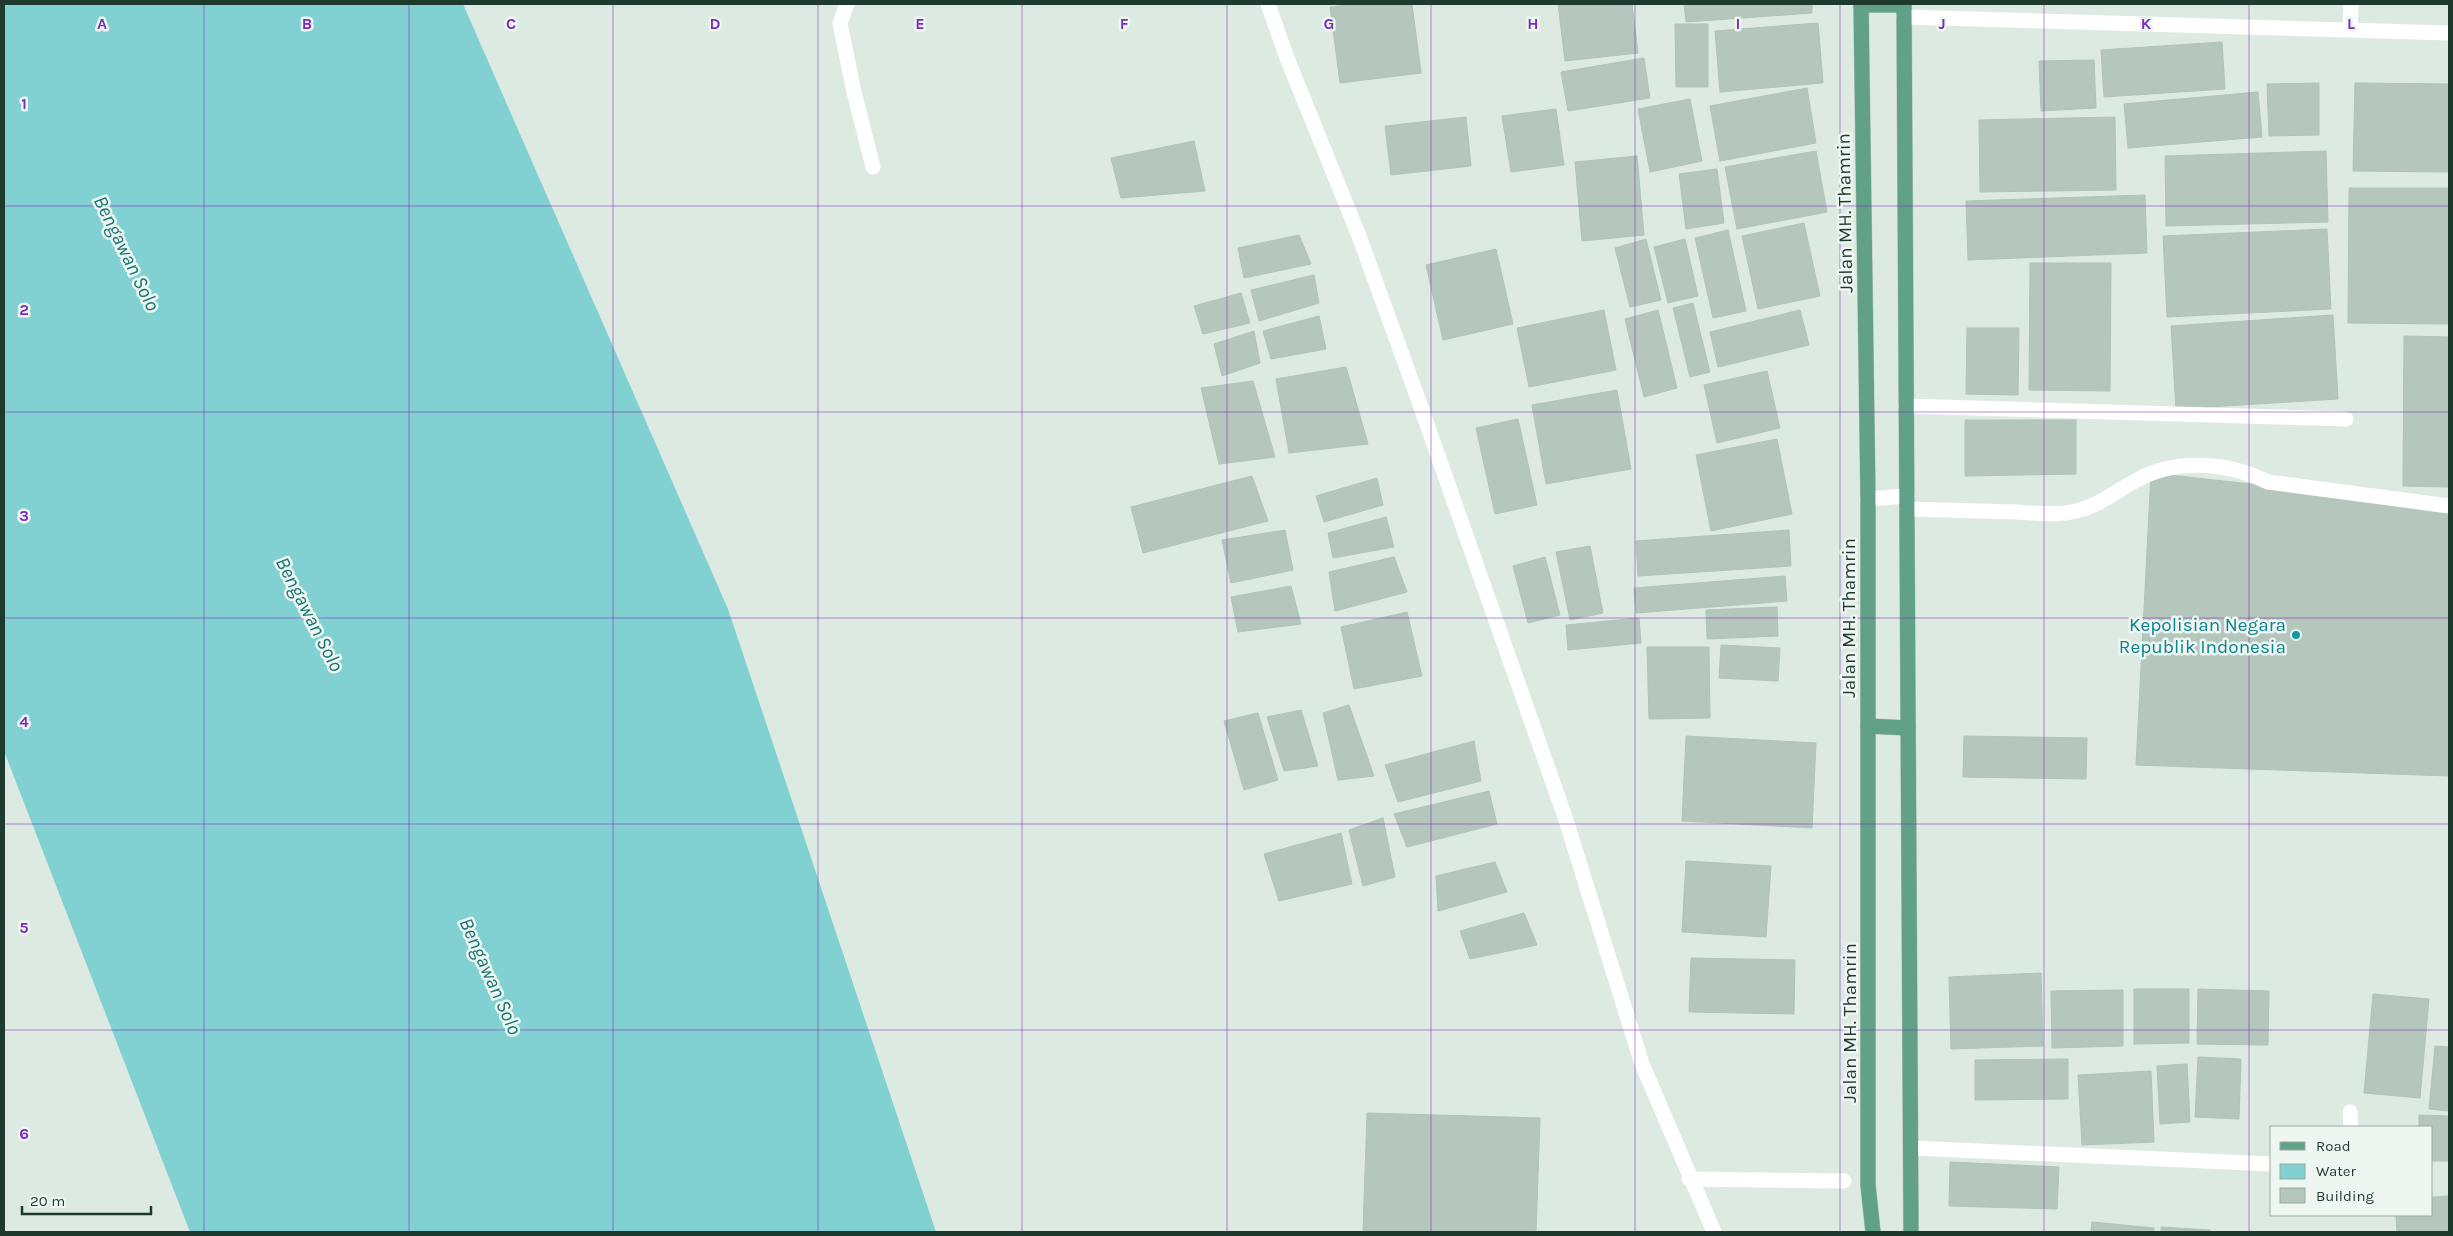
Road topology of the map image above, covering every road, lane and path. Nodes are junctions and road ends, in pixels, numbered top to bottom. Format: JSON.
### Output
{"nodes":[{"id":1,"x":847,"y":4,"type":"edge"},
{"id":2,"x":1268,"y":4,"type":"edge"},
{"id":3,"x":1861,"y":4,"type":"edge"},
{"id":4,"x":2351,"y":4,"type":"edge"},
{"id":5,"x":1904,"y":9,"type":"edge"},
{"id":6,"x":2350,"y":30,"type":"junction"},
{"id":7,"x":2449,"y":33,"type":"edge"},
{"id":8,"x":873,"y":167,"type":"dead end"},
{"id":9,"x":1906,"y":406,"type":"junction"},
{"id":10,"x":2346,"y":419,"type":"dead end"},
{"id":11,"x":1868,"y":499,"type":"junction"},
{"id":12,"x":1907,"y":502,"type":"junction"},
{"id":13,"x":2449,"y":506,"type":"edge"},
{"id":14,"x":1868,"y":726,"type":"junction"},
{"id":15,"x":1908,"y":728,"type":"junction"},
{"id":16,"x":1912,"y":1148,"type":"junction"},
{"id":17,"x":2270,"y":1164,"type":"edge"},
{"id":18,"x":1689,"y":1179,"type":"junction"},
{"id":19,"x":1844,"y":1181,"type":"dead end"},
{"id":20,"x":1714,"y":1232,"type":"edge"},
{"id":21,"x":1872,"y":1232,"type":"edge"},
{"id":22,"x":1911,"y":1232,"type":"edge"}],
"edges":[{"from":1,"to":8,"type":"street"},
{"from":2,"to":18,"type":"street"},
{"from":3,"to":5,"type":"main road"},
{"from":3,"to":11,"type":"main road","name":"Jalan MH. Thamrin"},
{"from":4,"to":6,"type":"street"},
{"from":5,"to":6,"type":"street"},
{"from":5,"to":9,"type":"main road"},
{"from":6,"to":7,"type":"street"},
{"from":9,"to":10,"type":"street"},
{"from":9,"to":12,"type":"main road"},
{"from":11,"to":12,"type":"street"},
{"from":11,"to":14,"type":"main road","name":"Jalan MH. Thamrin"},
{"from":12,"to":13,"type":"street"},
{"from":12,"to":15,"type":"main road"},
{"from":14,"to":15,"type":"main road"},
{"from":14,"to":21,"type":"main road","name":"Jalan MH. Thamrin"},
{"from":15,"to":16,"type":"main road"},
{"from":16,"to":17,"type":"street"},
{"from":16,"to":22,"type":"main road"},
{"from":18,"to":19,"type":"street"},
{"from":18,"to":20,"type":"street"}]}
